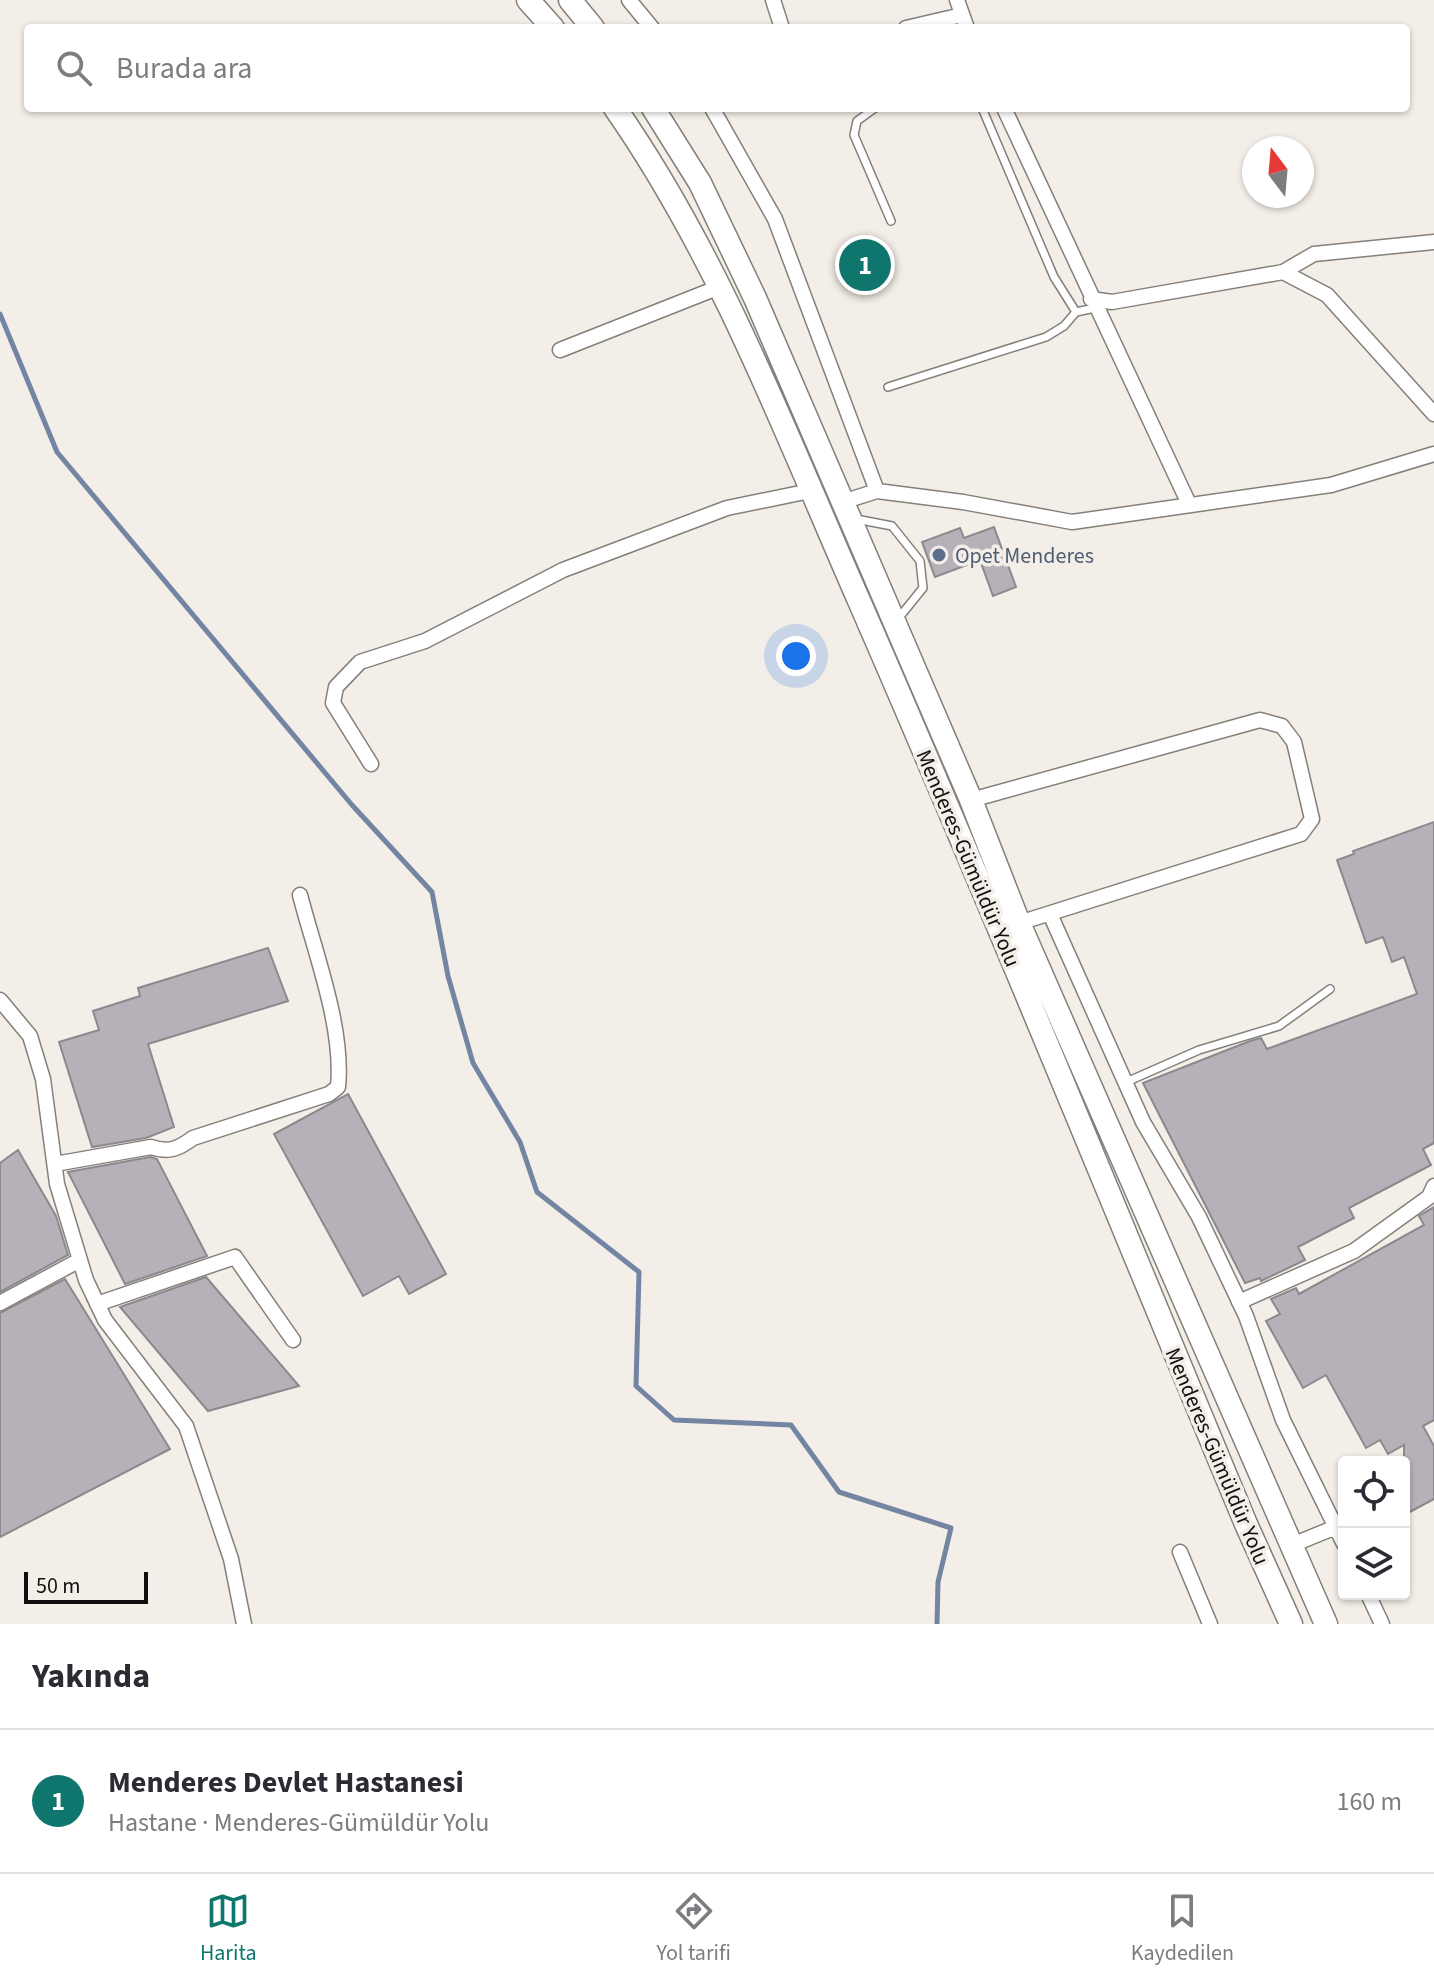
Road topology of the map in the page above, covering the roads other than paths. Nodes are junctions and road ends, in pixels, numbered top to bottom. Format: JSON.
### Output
{"nodes":[{"id":1,"x":528,"y":0,"type":"edge"},
{"id":2,"x":570,"y":0,"type":"edge"},
{"id":3,"x":629,"y":0,"type":"edge"},
{"id":4,"x":773,"y":0,"type":"edge"},
{"id":5,"x":957,"y":0,"type":"edge"},
{"id":6,"x":964,"y":22,"type":"edge"},
{"id":7,"x":549,"y":24,"type":"edge"},
{"id":8,"x":590,"y":24,"type":"edge"},
{"id":9,"x":649,"y":24,"type":"edge"},
{"id":10,"x":781,"y":24,"type":"edge"},
{"id":11,"x":618,"y":112,"type":"edge"},
{"id":12,"x":656,"y":112,"type":"edge"},
{"id":13,"x":714,"y":112,"type":"edge"},
{"id":14,"x":869,"y":112,"type":"edge"},
{"id":15,"x":984,"y":112,"type":"edge"},
{"id":16,"x":1006,"y":112,"type":"edge"},
{"id":17,"x":891,"y":221,"type":"dead end"},
{"id":18,"x":1434,"y":242,"type":"edge"},
{"id":19,"x":1283,"y":272,"type":"junction"},
{"id":20,"x":722,"y":286,"type":"junction"},
{"id":21,"x":1093,"y":304,"type":"junction"},
{"id":22,"x":1076,"y":312,"type":"junction"},
{"id":23,"x":560,"y":350,"type":"dead end"},
{"id":24,"x":888,"y":387,"type":"dead end"},
{"id":25,"x":1434,"y":414,"type":"edge"},
{"id":26,"x":1434,"y":454,"type":"edge"},
{"id":27,"x":810,"y":491,"type":"junction"},
{"id":28,"x":877,"y":491,"type":"junction"},
{"id":29,"x":1189,"y":504,"type":"junction"},
{"id":30,"x":846,"y":510,"type":"junction"},
{"id":31,"x":894,"y":622,"type":"junction"},
{"id":32,"x":371,"y":764,"type":"dead end"},
{"id":33,"x":971,"y":800,"type":"junction"},
{"id":34,"x":300,"y":895,"type":"dead end"},
{"id":35,"x":1050,"y":914,"type":"junction"},
{"id":36,"x":1019,"y":923,"type":"junction"},
{"id":37,"x":1330,"y":989,"type":"dead end"},
{"id":38,"x":0,"y":1000,"type":"edge"},
{"id":39,"x":1124,"y":1083,"type":"junction"},
{"id":40,"x":55,"y":1164,"type":"junction"},
{"id":41,"x":1434,"y":1186,"type":"edge"},
{"id":42,"x":80,"y":1260,"type":"junction"},
{"id":43,"x":1239,"y":1302,"type":"junction"},
{"id":44,"x":0,"y":1303,"type":"edge"},
{"id":45,"x":97,"y":1304,"type":"junction"},
{"id":46,"x":293,"y":1340,"type":"dead end"},
{"id":47,"x":1336,"y":1527,"type":"junction"},
{"id":48,"x":1338,"y":1531,"type":"edge"},
{"id":49,"x":1292,"y":1545,"type":"junction"},
{"id":50,"x":1180,"y":1552,"type":"dead end"},
{"id":51,"x":1371,"y":1600,"type":"edge"},
{"id":52,"x":244,"y":1624,"type":"edge"},
{"id":53,"x":1210,"y":1624,"type":"edge"},
{"id":54,"x":1291,"y":1624,"type":"edge"},
{"id":55,"x":1326,"y":1624,"type":"edge"},
{"id":56,"x":1382,"y":1624,"type":"edge"}],
"edges":[{"from":1,"to":7,"type":"main road"},
{"from":2,"to":8,"type":"main road"},
{"from":3,"to":9,"type":"street"},
{"from":4,"to":10,"type":"street"},
{"from":5,"to":6,"type":"street"},
{"from":11,"to":20,"type":"main road","name":"Menderes-Gümüldür Yolu"},
{"from":12,"to":30,"type":"main road","name":"Menderes-Gümüldür Yolu"},
{"from":13,"to":28,"type":"street"},
{"from":14,"to":17,"type":"lane"},
{"from":15,"to":22,"type":"lane"},
{"from":16,"to":21,"type":"street"},
{"from":18,"to":19,"type":"street"},
{"from":19,"to":21,"type":"street"},
{"from":19,"to":25,"type":"street"},
{"from":20,"to":23,"type":"street"},
{"from":20,"to":27,"type":"main road","name":"Menderes-Gümüldür Yolu"},
{"from":21,"to":22,"type":"lane"},
{"from":21,"to":29,"type":"street"},
{"from":22,"to":24,"type":"lane"},
{"from":26,"to":29,"type":"street"},
{"from":27,"to":32,"type":"street"},
{"from":27,"to":54,"type":"main road","name":"Menderes-Gümüldür Yolu"},
{"from":28,"to":29,"type":"street"},
{"from":28,"to":30,"type":"street"},
{"from":30,"to":31,"type":"main road","name":"Menderes-Gümüldür Yolu"},
{"from":30,"to":31,"type":"lane"},
{"from":31,"to":33,"type":"main road","name":"Menderes-Gümüldür Yolu"},
{"from":33,"to":35,"type":"street"},
{"from":33,"to":36,"type":"main road","name":"Menderes-Gümüldür Yolu"},
{"from":34,"to":40,"type":"street"},
{"from":35,"to":36,"type":"street"},
{"from":35,"to":39,"type":"street"},
{"from":36,"to":49,"type":"main road","name":"Menderes-Gümüldür Yolu"},
{"from":37,"to":39,"type":"lane"},
{"from":38,"to":40,"type":"street"},
{"from":39,"to":43,"type":"street"},
{"from":40,"to":42,"type":"street"},
{"from":41,"to":43,"type":"street"},
{"from":42,"to":44,"type":"street"},
{"from":42,"to":45,"type":"street"},
{"from":43,"to":47,"type":"street"},
{"from":45,"to":46,"type":"street"},
{"from":45,"to":52,"type":"street"},
{"from":47,"to":48,"type":"street"},
{"from":47,"to":49,"type":"street"},
{"from":49,"to":55,"type":"main road","name":"Menderes-Gümüldür Yolu"},
{"from":50,"to":53,"type":"street"},
{"from":51,"to":56,"type":"street"}]}
